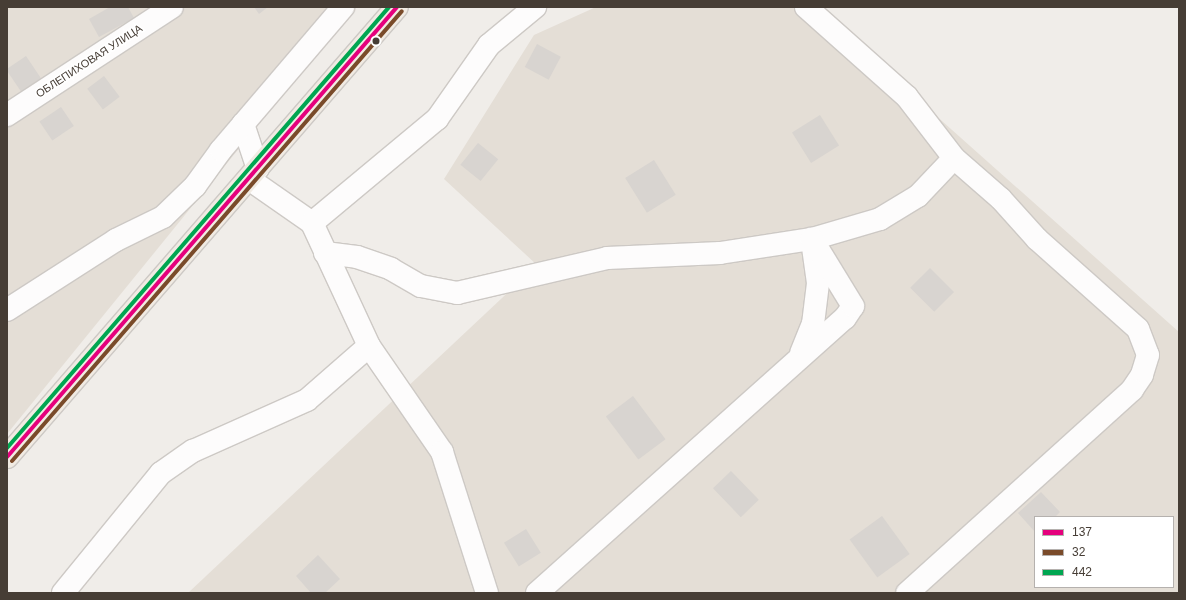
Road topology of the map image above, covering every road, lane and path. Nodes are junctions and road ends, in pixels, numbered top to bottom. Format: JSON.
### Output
{"nodes":[{"id":1,"x":172,"y":7,"type":"edge"},
{"id":2,"x":343,"y":7,"type":"edge"},
{"id":3,"x":397,"y":7,"type":"edge"},
{"id":4,"x":535,"y":7,"type":"edge"},
{"id":5,"x":806,"y":7,"type":"edge"},
{"id":6,"x":7,"y":115,"type":"edge"},
{"id":7,"x":243,"y":124,"type":"junction"},
{"id":8,"x":954,"y":158,"type":"junction"},
{"id":9,"x":253,"y":174,"type":"junction"},
{"id":10,"x":312,"y":223,"type":"junction"},
{"id":11,"x":812,"y":239,"type":"junction"},
{"id":12,"x":325,"y":253,"type":"junction"},
{"id":13,"x":7,"y":310,"type":"edge"},
{"id":14,"x":369,"y":346,"type":"junction"},
{"id":15,"x":798,"y":359,"type":"junction"},
{"id":16,"x":7,"y":457,"type":"edge"},
{"id":17,"x":63,"y":593,"type":"edge"},
{"id":18,"x":487,"y":593,"type":"edge"},
{"id":19,"x":537,"y":593,"type":"edge"},
{"id":20,"x":907,"y":593,"type":"edge"}],
"edges":[{"from":1,"to":6,"type":"street","name":"ОБЛЕПИХОВАЯ УЛИЦА"},
{"from":2,"to":7,"type":"street"},
{"from":3,"to":9,"type":"main road"},
{"from":4,"to":10,"type":"street"},
{"from":5,"to":8,"type":"street"},
{"from":7,"to":9,"type":"street"},
{"from":7,"to":13,"type":"street"},
{"from":8,"to":11,"type":"street"},
{"from":8,"to":20,"type":"street"},
{"from":9,"to":10,"type":"street"},
{"from":9,"to":16,"type":"main road"},
{"from":10,"to":12,"type":"street"},
{"from":11,"to":12,"type":"street"},
{"from":11,"to":15,"type":"street"},
{"from":11,"to":15,"type":"street"},
{"from":12,"to":14,"type":"street"},
{"from":14,"to":17,"type":"street"},
{"from":14,"to":18,"type":"street"},
{"from":15,"to":19,"type":"street"}]}
